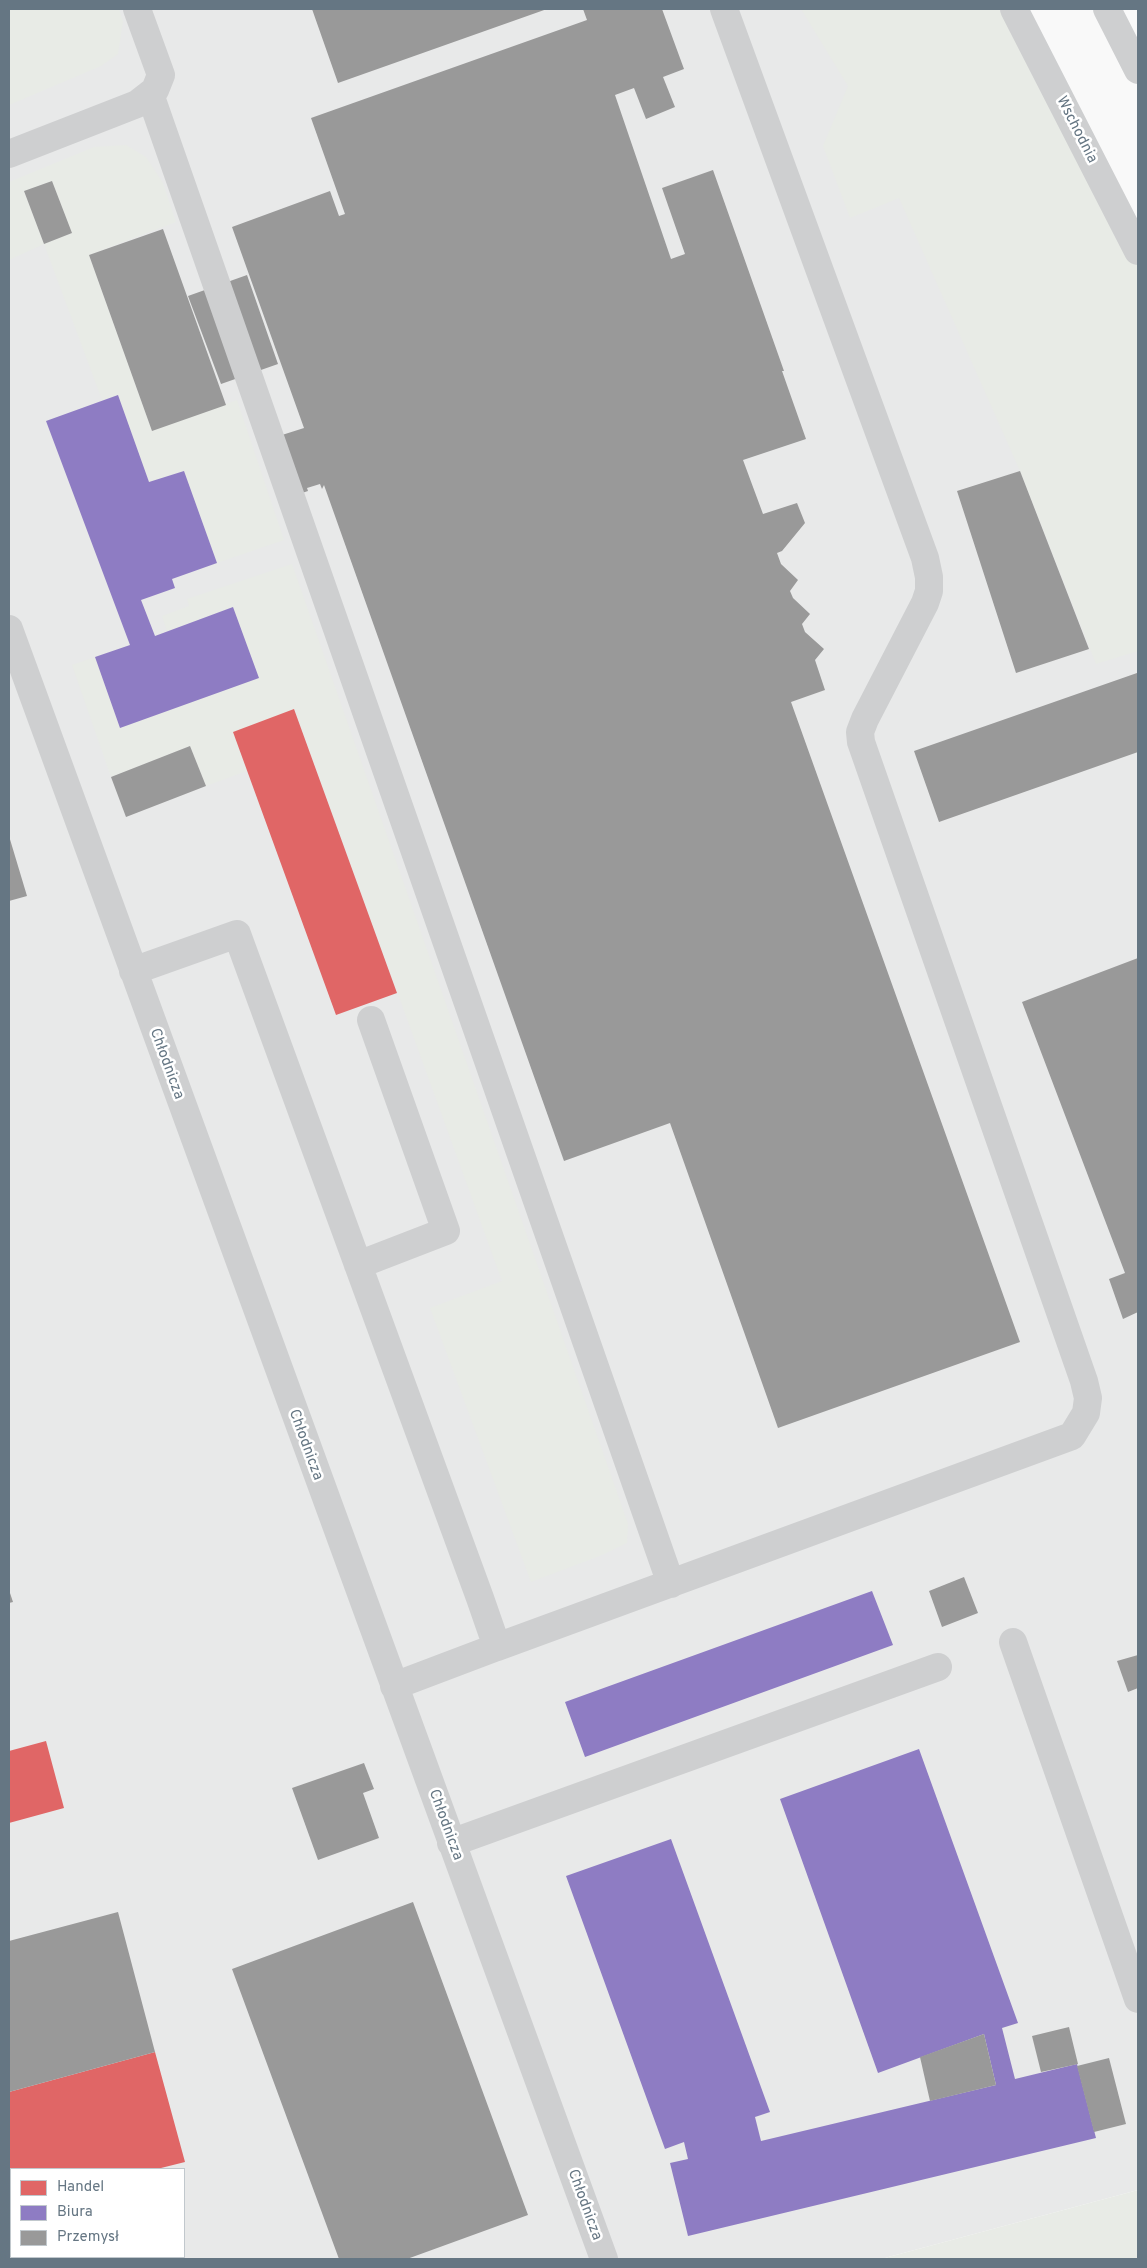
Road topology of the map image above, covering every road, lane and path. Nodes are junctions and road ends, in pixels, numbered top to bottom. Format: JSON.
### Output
{"nodes":[{"id":1,"x":137,"y":9,"type":"edge"},
{"id":2,"x":724,"y":9,"type":"edge"},
{"id":3,"x":1014,"y":9,"type":"edge"},
{"id":4,"x":1107,"y":9,"type":"edge"},
{"id":5,"x":1138,"y":70,"type":"edge"},
{"id":6,"x":150,"y":94,"type":"junction"},
{"id":7,"x":9,"y":154,"type":"edge"},
{"id":8,"x":1138,"y":251,"type":"edge"},
{"id":9,"x":9,"y":629,"type":"edge"},
{"id":10,"x":133,"y":972,"type":"junction"},
{"id":11,"x":371,"y":1020,"type":"dead end"},
{"id":12,"x":358,"y":1265,"type":"junction"},
{"id":13,"x":671,"y":1584,"type":"junction"},
{"id":14,"x":1013,"y":1642,"type":"dead end"},
{"id":15,"x":497,"y":1647,"type":"junction"},
{"id":16,"x":938,"y":1668,"type":"dead end"},
{"id":17,"x":394,"y":1686,"type":"junction"},
{"id":18,"x":451,"y":1843,"type":"junction"},
{"id":19,"x":1138,"y":1999,"type":"edge"},
{"id":20,"x":604,"y":2259,"type":"edge"}],
"edges":[{"from":1,"to":6,"type":"street"},
{"from":2,"to":13,"type":"street"},
{"from":3,"to":8,"type":"street","name":"Wschodnia"},
{"from":4,"to":5,"type":"street"},
{"from":6,"to":7,"type":"street"},
{"from":6,"to":13,"type":"street"},
{"from":9,"to":10,"type":"street","name":"Chłodnicza"},
{"from":10,"to":12,"type":"street"},
{"from":10,"to":17,"type":"street","name":"Chłodnicza"},
{"from":11,"to":12,"type":"street"},
{"from":12,"to":15,"type":"street"},
{"from":13,"to":15,"type":"street"},
{"from":14,"to":19,"type":"street"},
{"from":15,"to":17,"type":"street"},
{"from":16,"to":18,"type":"street"},
{"from":17,"to":18,"type":"street","name":"Chłodnicza"},
{"from":18,"to":20,"type":"street","name":"Chłodnicza"}]}
